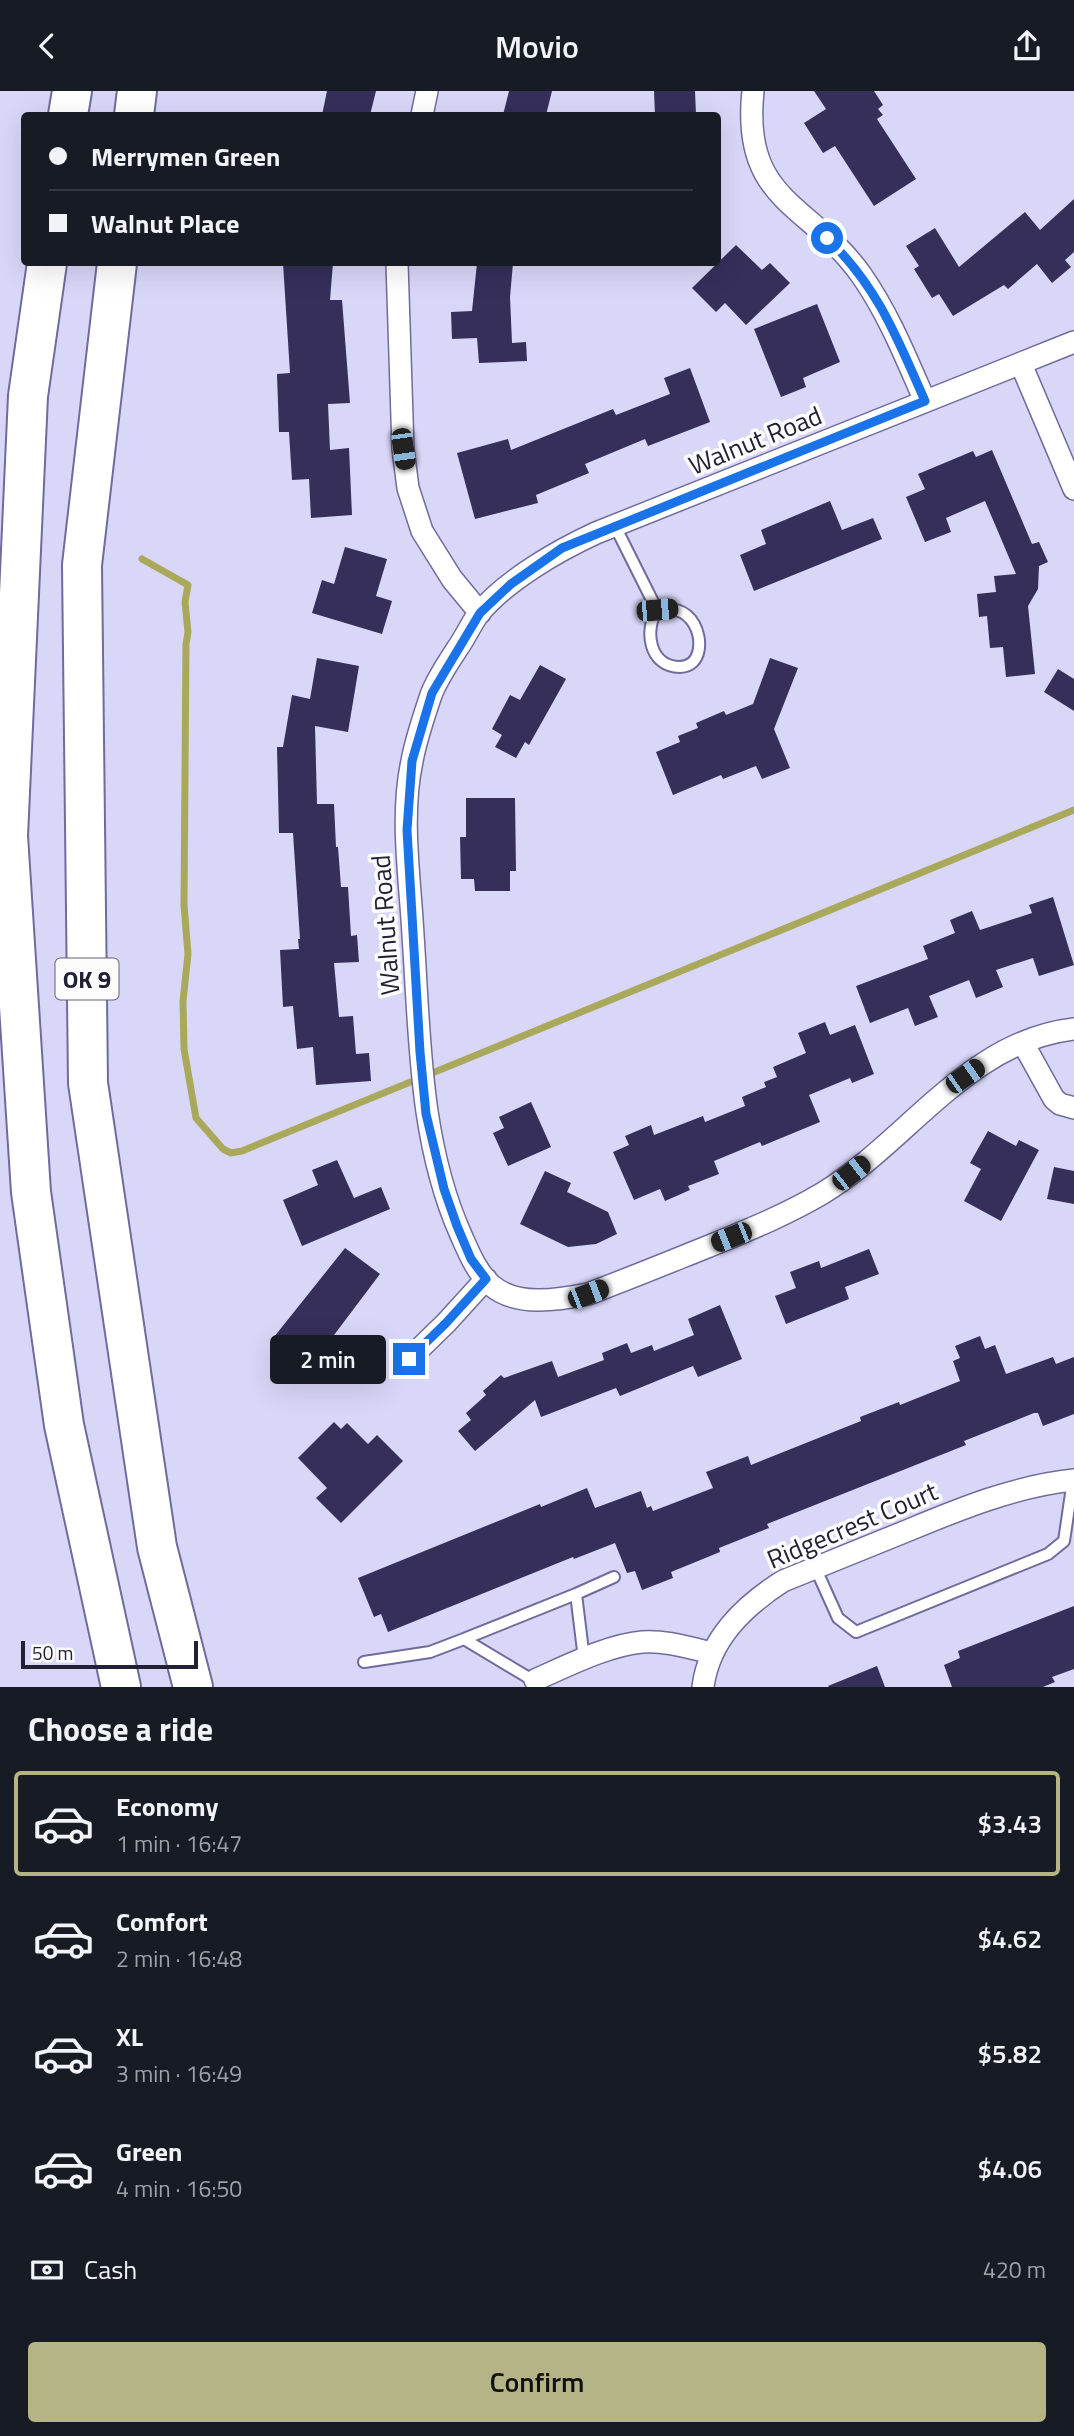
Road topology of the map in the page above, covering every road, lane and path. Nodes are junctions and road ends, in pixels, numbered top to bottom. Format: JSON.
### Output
{"nodes":[{"id":1,"x":72,"y":91,"type":"edge"},
{"id":2,"x":137,"y":91,"type":"edge"},
{"id":3,"x":427,"y":91,"type":"edge"},
{"id":4,"x":753,"y":91,"type":"edge"},
{"id":5,"x":68,"y":112,"type":"edge"},
{"id":6,"x":134,"y":112,"type":"edge"},
{"id":7,"x":423,"y":112,"type":"edge"},
{"id":8,"x":47,"y":266,"type":"edge"},
{"id":9,"x":117,"y":266,"type":"edge"},
{"id":10,"x":397,"y":266,"type":"edge"},
{"id":11,"x":1074,"y":342,"type":"edge"},
{"id":12,"x":1021,"y":364,"type":"junction"},
{"id":13,"x":925,"y":401,"type":"junction"},
{"id":14,"x":1074,"y":489,"type":"edge"},
{"id":15,"x":615,"y":526,"type":"junction"},
{"id":16,"x":657,"y":610,"type":"junction"},
{"id":17,"x":480,"y":613,"type":"junction"},
{"id":18,"x":1074,"y":1029,"type":"edge"},
{"id":19,"x":1023,"y":1043,"type":"junction"},
{"id":20,"x":1074,"y":1108,"type":"edge"},
{"id":21,"x":486,"y":1279,"type":"junction"},
{"id":22,"x":409,"y":1359,"type":"dead end"},
{"id":23,"x":1073,"y":1480,"type":"edge"},
{"id":24,"x":815,"y":1567,"type":"junction"},
{"id":25,"x":614,"y":1577,"type":"dead end"},
{"id":26,"x":576,"y":1594,"type":"junction"},
{"id":27,"x":464,"y":1639,"type":"junction"},
{"id":28,"x":712,"y":1653,"type":"junction"},
{"id":29,"x":584,"y":1660,"type":"junction"},
{"id":30,"x":364,"y":1663,"type":"dead end"},
{"id":31,"x":533,"y":1683,"type":"edge"},
{"id":32,"x":121,"y":1687,"type":"edge"},
{"id":33,"x":193,"y":1687,"type":"edge"},
{"id":34,"x":703,"y":1687,"type":"edge"}],
"edges":[{"from":1,"to":5,"type":"highway"},
{"from":2,"to":6,"type":"highway"},
{"from":3,"to":7,"type":"street"},
{"from":4,"to":13,"type":"street"},
{"from":8,"to":32,"type":"highway","number":"OK 9"},
{"from":9,"to":33,"type":"highway","number":"OK 9"},
{"from":10,"to":17,"type":"street"},
{"from":11,"to":12,"type":"street","name":"Walnut Road"},
{"from":12,"to":13,"type":"street","name":"Walnut Road"},
{"from":12,"to":14,"type":"street"},
{"from":13,"to":15,"type":"street","name":"Walnut Road"},
{"from":15,"to":16,"type":"lane"},
{"from":15,"to":17,"type":"street","name":"Walnut Road"},
{"from":16,"to":16,"type":"lane"},
{"from":17,"to":21,"type":"street","name":"Walnut Road"},
{"from":18,"to":19,"type":"street","name":"Walnut Road"},
{"from":19,"to":20,"type":"street"},
{"from":19,"to":21,"type":"street","name":"Walnut Road"},
{"from":21,"to":22,"type":"street"},
{"from":23,"to":24,"type":"street","name":"Ridgecrest Court"},
{"from":23,"to":24,"type":"lane"},
{"from":24,"to":28,"type":"street","name":"Ridgecrest Court"},
{"from":25,"to":26,"type":"lane"},
{"from":26,"to":27,"type":"lane"},
{"from":26,"to":29,"type":"lane"},
{"from":27,"to":30,"type":"lane"},
{"from":27,"to":31,"type":"lane"},
{"from":28,"to":29,"type":"street"},
{"from":28,"to":34,"type":"street","name":"Ridgecrest Court"},
{"from":29,"to":31,"type":"street"}]}
